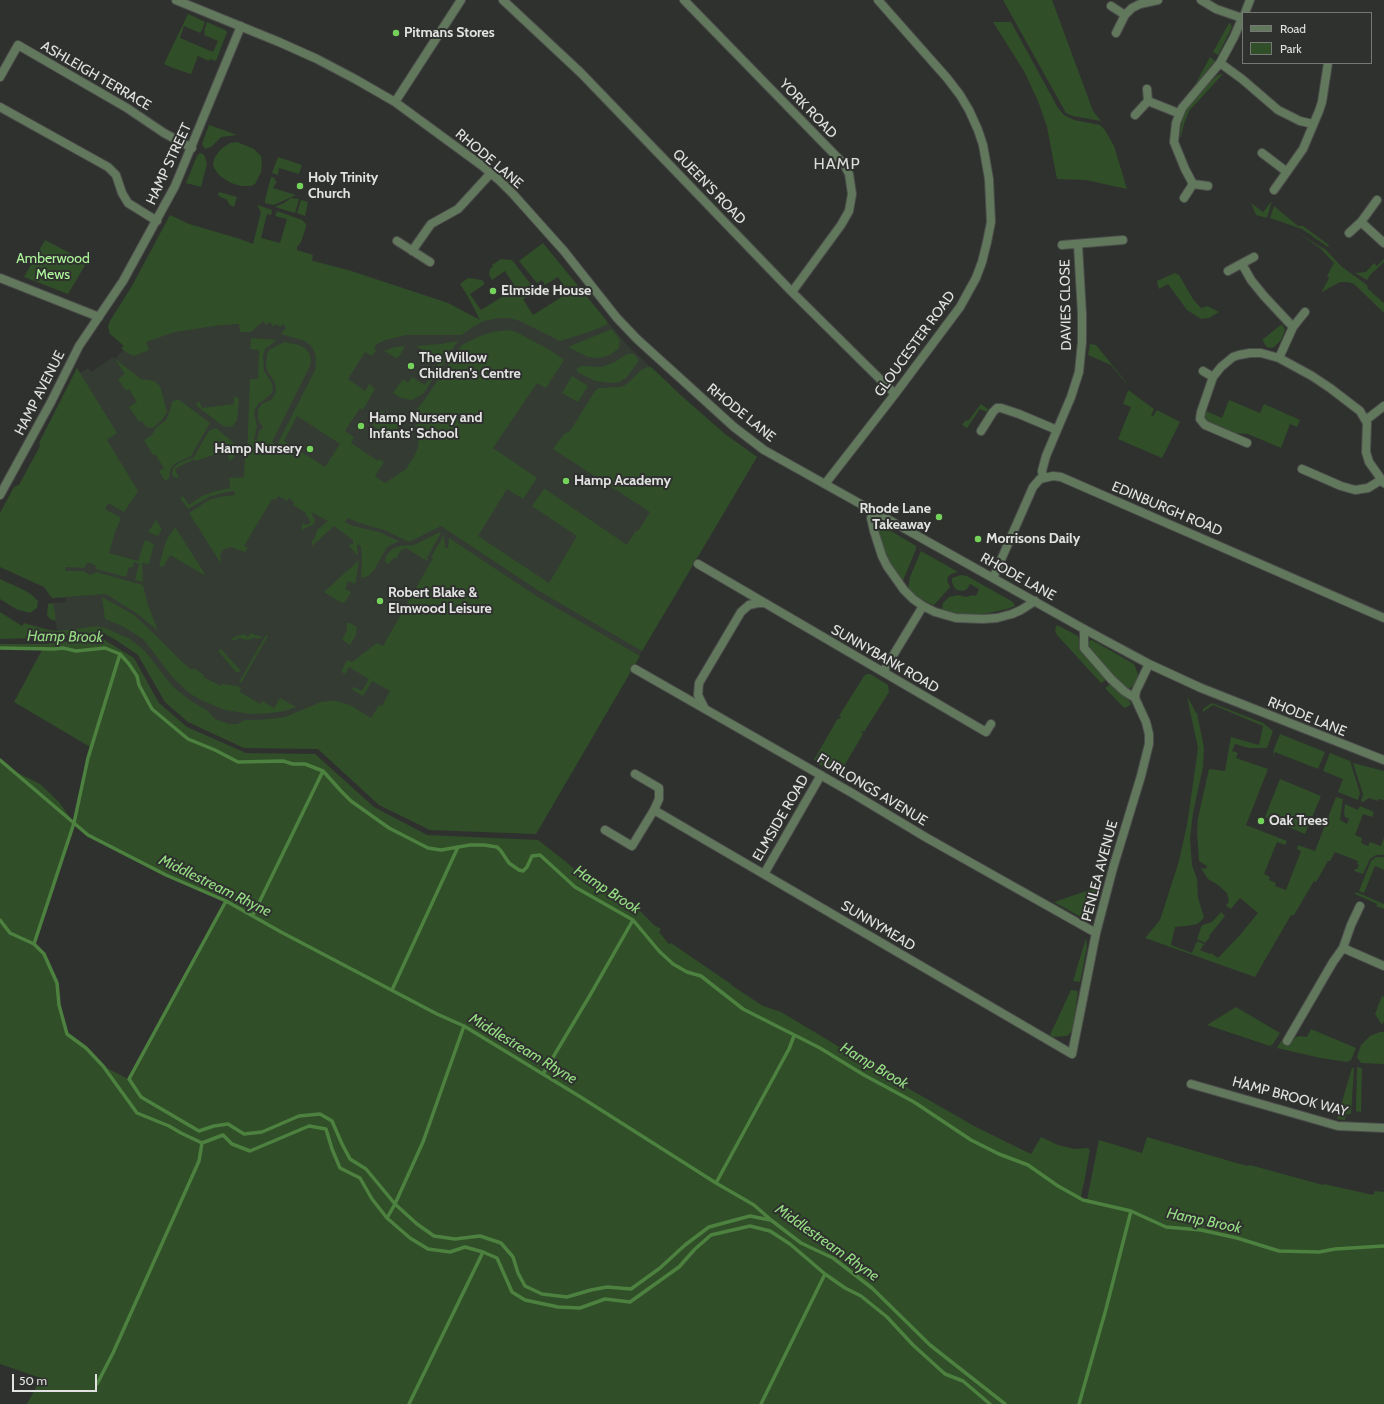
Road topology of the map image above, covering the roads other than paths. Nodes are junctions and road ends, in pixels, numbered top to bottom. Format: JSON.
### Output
{"nodes":[{"id":1,"x":176,"y":0,"type":"edge"},
{"id":2,"x":461,"y":0,"type":"edge"},
{"id":3,"x":503,"y":0,"type":"edge"},
{"id":4,"x":684,"y":0,"type":"edge"},
{"id":5,"x":878,"y":0,"type":"edge"},
{"id":6,"x":1158,"y":0,"type":"edge"},
{"id":7,"x":1201,"y":0,"type":"edge"},
{"id":8,"x":1250,"y":0,"type":"edge"},
{"id":9,"x":1111,"y":6,"type":"dead end"},
{"id":10,"x":1245,"y":12,"type":"edge"},
{"id":11,"x":1125,"y":14,"type":"junction"},
{"id":12,"x":1242,"y":16,"type":"edge"},
{"id":13,"x":1242,"y":18,"type":"edge"},
{"id":14,"x":241,"y":26,"type":"junction"},
{"id":15,"x":1116,"y":33,"type":"dead end"},
{"id":16,"x":1220,"y":63,"type":"junction"},
{"id":17,"x":1328,"y":64,"type":"edge"},
{"id":18,"x":0,"y":78,"type":"edge"},
{"id":19,"x":1147,"y":88,"type":"dead end"},
{"id":20,"x":1148,"y":101,"type":"junction"},
{"id":21,"x":395,"y":102,"type":"junction"},
{"id":22,"x":0,"y":107,"type":"edge"},
{"id":23,"x":1178,"y":113,"type":"junction"},
{"id":24,"x":1135,"y":115,"type":"dead end"},
{"id":25,"x":1313,"y":124,"type":"junction"},
{"id":26,"x":192,"y":148,"type":"junction"},
{"id":27,"x":1262,"y":153,"type":"dead end"},
{"id":28,"x":1287,"y":172,"type":"junction"},
{"id":29,"x":491,"y":173,"type":"junction"},
{"id":30,"x":1193,"y":184,"type":"junction"},
{"id":31,"x":1208,"y":186,"type":"dead end"},
{"id":32,"x":1274,"y":190,"type":"dead end"},
{"id":33,"x":1184,"y":198,"type":"dead end"},
{"id":34,"x":1377,"y":200,"type":"dead end"},
{"id":35,"x":157,"y":221,"type":"junction"},
{"id":36,"x":1361,"y":222,"type":"junction"},
{"id":37,"x":1349,"y":233,"type":"dead end"},
{"id":38,"x":1123,"y":240,"type":"dead end"},
{"id":39,"x":397,"y":241,"type":"dead end"},
{"id":40,"x":1384,"y":243,"type":"edge"},
{"id":41,"x":1062,"y":245,"type":"dead end"},
{"id":42,"x":1078,"y":245,"type":"junction"},
{"id":43,"x":412,"y":251,"type":"junction"},
{"id":44,"x":1254,"y":257,"type":"dead end"},
{"id":45,"x":430,"y":262,"type":"dead end"},
{"id":46,"x":1242,"y":264,"type":"junction"},
{"id":47,"x":1228,"y":271,"type":"dead end"},
{"id":48,"x":0,"y":278,"type":"edge"},
{"id":49,"x":792,"y":292,"type":"junction"},
{"id":50,"x":107,"y":305,"type":"joint"},
{"id":51,"x":1305,"y":312,"type":"dead end"},
{"id":52,"x":99,"y":317,"type":"junction"},
{"id":53,"x":1293,"y":327,"type":"junction"},
{"id":54,"x":1279,"y":358,"type":"junction"},
{"id":55,"x":1203,"y":371,"type":"dead end"},
{"id":56,"x":1213,"y":377,"type":"junction"},
{"id":57,"x":895,"y":394,"type":"junction"},
{"id":58,"x":1384,"y":406,"type":"edge"},
{"id":59,"x":1366,"y":420,"type":"junction"},
{"id":60,"x":1057,"y":430,"type":"junction"},
{"id":61,"x":980,"y":431,"type":"dead end"},
{"id":62,"x":1247,"y":443,"type":"dead end"},
{"id":63,"x":1302,"y":469,"type":"dead end"},
{"id":64,"x":1043,"y":477,"type":"junction"},
{"id":65,"x":1382,"y":482,"type":"edge"},
{"id":66,"x":825,"y":484,"type":"junction"},
{"id":67,"x":0,"y":495,"type":"edge"},
{"id":68,"x":874,"y":511,"type":"junction"},
{"id":69,"x":698,"y":564,"type":"dead end"},
{"id":70,"x":993,"y":578,"type":"junction"},
{"id":71,"x":1035,"y":601,"type":"junction"},
{"id":72,"x":764,"y":603,"type":"junction"},
{"id":73,"x":923,"y":606,"type":"junction"},
{"id":74,"x":1384,"y":618,"type":"edge"},
{"id":75,"x":1084,"y":629,"type":"junction"},
{"id":76,"x":1149,"y":664,"type":"junction"},
{"id":77,"x":636,"y":669,"type":"dead end"},
{"id":78,"x":883,"y":672,"type":"junction"},
{"id":79,"x":1135,"y":698,"type":"junction"},
{"id":80,"x":705,"y":708,"type":"junction"},
{"id":81,"x":990,"y":724,"type":"dead end"},
{"id":82,"x":1384,"y":760,"type":"edge"},
{"id":83,"x":635,"y":774,"type":"dead end"},
{"id":84,"x":821,"y":775,"type":"junction"},
{"id":85,"x":654,"y":810,"type":"junction"},
{"id":86,"x":605,"y":830,"type":"dead end"},
{"id":87,"x":764,"y":874,"type":"junction"},
{"id":88,"x":1360,"y":906,"type":"dead end"},
{"id":89,"x":1096,"y":933,"type":"junction"},
{"id":90,"x":1343,"y":948,"type":"junction"},
{"id":91,"x":1384,"y":966,"type":"edge"},
{"id":92,"x":1286,"y":1041,"type":"dead end"},
{"id":93,"x":1072,"y":1054,"type":"joint"},
{"id":94,"x":1191,"y":1084,"type":"dead end"},
{"id":95,"x":1384,"y":1128,"type":"edge"}],
"edges":[{"from":1,"to":14,"type":"street","name":"RHODE LANE"},
{"from":2,"to":21,"type":"street"},
{"from":3,"to":49,"type":"street","name":"QUEEN'S ROAD"},
{"from":4,"to":49,"type":"street","name":"YORK ROAD"},
{"from":5,"to":57,"type":"street","name":"GLOUCESTER ROAD"},
{"from":6,"to":11,"type":"street"},
{"from":7,"to":12,"type":"street"},
{"from":8,"to":10,"type":"street"},
{"from":9,"to":11,"type":"street"},
{"from":11,"to":15,"type":"street"},
{"from":13,"to":16,"type":"street"},
{"from":14,"to":21,"type":"street","name":"RHODE LANE"},
{"from":14,"to":26,"type":"street","name":"HAMP STREET"},
{"from":16,"to":23,"type":"street"},
{"from":16,"to":25,"type":"street"},
{"from":17,"to":25,"type":"street"},
{"from":18,"to":26,"type":"street","name":"ASHLEIGH TERRACE"},
{"from":19,"to":20,"type":"street"},
{"from":20,"to":23,"type":"street"},
{"from":20,"to":24,"type":"street"},
{"from":21,"to":29,"type":"street","name":"RHODE LANE"},
{"from":22,"to":35,"type":"street"},
{"from":23,"to":30,"type":"street"},
{"from":25,"to":28,"type":"street"},
{"from":26,"to":35,"type":"street","name":"HAMP STREET"},
{"from":27,"to":28,"type":"street"},
{"from":28,"to":32,"type":"street"},
{"from":29,"to":43,"type":"street"},
{"from":29,"to":66,"type":"street","name":"RHODE LANE"},
{"from":30,"to":31,"type":"street"},
{"from":30,"to":33,"type":"street"},
{"from":34,"to":36,"type":"street"},
{"from":35,"to":50,"type":"street","name":"HAMP STREET"},
{"from":36,"to":37,"type":"street"},
{"from":36,"to":40,"type":"street"},
{"from":38,"to":42,"type":"street","name":"DAVIES CLOSE"},
{"from":39,"to":43,"type":"street"},
{"from":41,"to":42,"type":"street","name":"DAVIES CLOSE"},
{"from":42,"to":60,"type":"street","name":"DAVIES CLOSE"},
{"from":43,"to":45,"type":"street"},
{"from":44,"to":46,"type":"street"},
{"from":46,"to":47,"type":"street"},
{"from":46,"to":53,"type":"street"},
{"from":48,"to":52,"type":"street"},
{"from":49,"to":57,"type":"street","name":"QUEEN'S ROAD"},
{"from":50,"to":52,"type":"street","name":"HAMP AVENUE"},
{"from":51,"to":53,"type":"street"},
{"from":52,"to":67,"type":"street","name":"HAMP AVENUE"},
{"from":53,"to":54,"type":"street"},
{"from":54,"to":56,"type":"street"},
{"from":54,"to":59,"type":"street"},
{"from":55,"to":56,"type":"street"},
{"from":56,"to":62,"type":"street"},
{"from":57,"to":66,"type":"street","name":"GLOUCESTER ROAD"},
{"from":58,"to":59,"type":"street"},
{"from":59,"to":65,"type":"street"},
{"from":60,"to":61,"type":"street"},
{"from":60,"to":64,"type":"street","name":"DAVIES CLOSE"},
{"from":63,"to":65,"type":"street"},
{"from":64,"to":70,"type":"street"},
{"from":64,"to":74,"type":"street","name":"EDINBURGH ROAD"},
{"from":66,"to":68,"type":"street","name":"RHODE LANE"},
{"from":68,"to":70,"type":"street","name":"RHODE LANE"},
{"from":68,"to":73,"type":"street"},
{"from":69,"to":72,"type":"street","name":"SUNNYBANK ROAD"},
{"from":70,"to":71,"type":"street","name":"RHODE LANE"},
{"from":71,"to":73,"type":"street"},
{"from":71,"to":75,"type":"street","name":"RHODE LANE"},
{"from":72,"to":78,"type":"street","name":"SUNNYBANK ROAD"},
{"from":72,"to":80,"type":"street"},
{"from":73,"to":78,"type":"street"},
{"from":75,"to":76,"type":"street","name":"RHODE LANE"},
{"from":75,"to":79,"type":"street","name":"PENLEA AVENUE"},
{"from":76,"to":79,"type":"street"},
{"from":76,"to":82,"type":"street","name":"RHODE LANE"},
{"from":77,"to":80,"type":"street","name":"FURLONGS AVENUE"},
{"from":78,"to":81,"type":"street","name":"SUNNYBANK ROAD"},
{"from":79,"to":89,"type":"street","name":"PENLEA AVENUE"},
{"from":80,"to":84,"type":"street","name":"FURLONGS AVENUE"},
{"from":83,"to":85,"type":"street"},
{"from":84,"to":87,"type":"street","name":"ELMSIDE ROAD"},
{"from":84,"to":89,"type":"street","name":"FURLONGS AVENUE"},
{"from":85,"to":86,"type":"street"},
{"from":85,"to":87,"type":"street","name":"SUNNYMEAD"},
{"from":87,"to":93,"type":"street","name":"SUNNYMEAD"},
{"from":88,"to":90,"type":"street"},
{"from":89,"to":93,"type":"street","name":"PENLEA AVENUE"},
{"from":90,"to":91,"type":"street"},
{"from":90,"to":92,"type":"street"},
{"from":94,"to":95,"type":"street","name":"HAMP BROOK WAY"}]}
